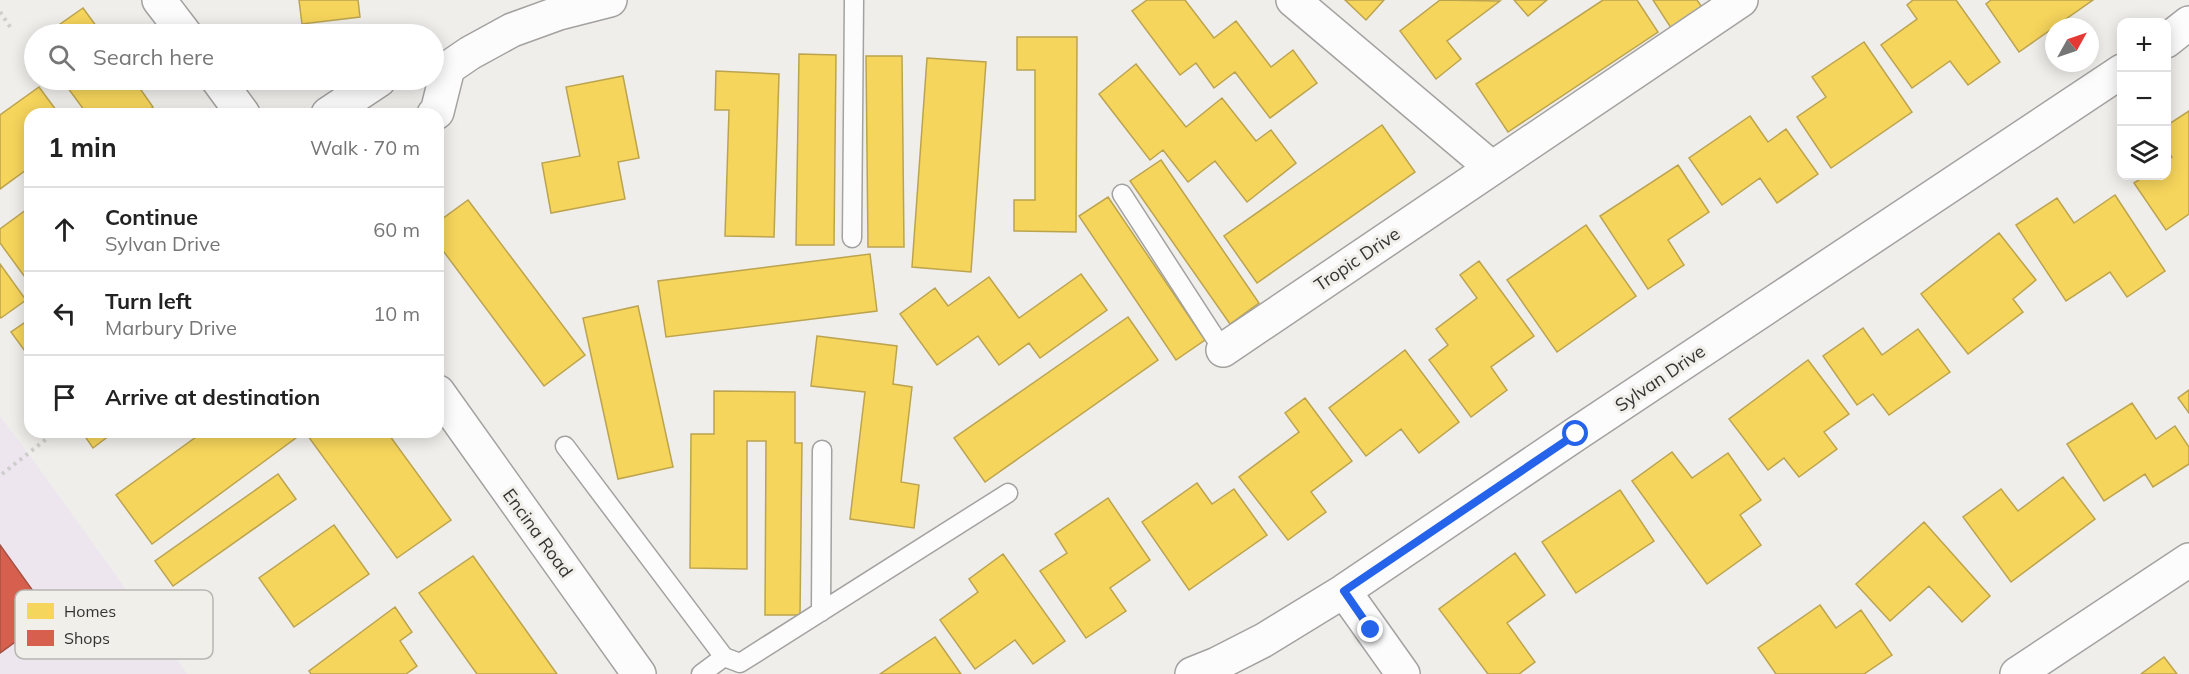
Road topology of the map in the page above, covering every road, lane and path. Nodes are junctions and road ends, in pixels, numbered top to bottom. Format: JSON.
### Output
{"nodes":[{"id":1,"x":159,"y":0,"type":"edge"},
{"id":2,"x":610,"y":0,"type":"edge"},
{"id":3,"x":854,"y":0,"type":"edge"},
{"id":4,"x":1304,"y":4,"type":"edge"},
{"id":5,"x":1725,"y":5,"type":"edge"},
{"id":6,"x":0,"y":12,"type":"edge"},
{"id":7,"x":2189,"y":23,"type":"edge"},
{"id":8,"x":177,"y":24,"type":"edge"},
{"id":9,"x":12,"y":28,"type":"dead end"},
{"id":10,"x":2171,"y":37,"type":"edge"},
{"id":11,"x":444,"y":66,"type":"edge"},
{"id":12,"x":2119,"y":72,"type":"edge"},
{"id":13,"x":225,"y":90,"type":"edge"},
{"id":14,"x":364,"y":90,"type":"edge"},
{"id":15,"x":439,"y":90,"type":"edge"},
{"id":16,"x":239,"y":108,"type":"edge"},
{"id":17,"x":337,"y":108,"type":"edge"},
{"id":18,"x":437,"y":108,"type":"edge"},
{"id":19,"x":1492,"y":168,"type":"junction"},
{"id":20,"x":1122,"y":194,"type":"dead end"},
{"id":21,"x":852,"y":238,"type":"dead end"},
{"id":22,"x":1223,"y":350,"type":"joint"},
{"id":23,"x":444,"y":400,"type":"edge"},
{"id":24,"x":48,"y":438,"type":"edge"},
{"id":25,"x":565,"y":446,"type":"dead end"},
{"id":26,"x":822,"y":450,"type":"dead end"},
{"id":27,"x":2,"y":474,"type":"dead end"},
{"id":28,"x":1008,"y":493,"type":"dead end"},
{"id":29,"x":2189,"y":560,"type":"edge"},
{"id":30,"x":1344,"y":591,"type":"junction"},
{"id":31,"x":821,"y":612,"type":"junction"},
{"id":32,"x":724,"y":657,"type":"junction"},
{"id":33,"x":639,"y":674,"type":"edge"},
{"id":34,"x":701,"y":674,"type":"edge"},
{"id":35,"x":1192,"y":674,"type":"edge"},
{"id":36,"x":1403,"y":674,"type":"edge"},
{"id":37,"x":2017,"y":674,"type":"edge"}],
"edges":[{"from":1,"to":8,"type":"street"},
{"from":2,"to":11,"type":"street"},
{"from":3,"to":21,"type":"lane"},
{"from":4,"to":19,"type":"street"},
{"from":5,"to":19,"type":"street","name":"Tropic Drive"},
{"from":6,"to":9,"type":"path"},
{"from":7,"to":10,"type":"street"},
{"from":12,"to":30,"type":"street","name":"Sylvan Drive"},
{"from":13,"to":16,"type":"street"},
{"from":14,"to":17,"type":"street"},
{"from":15,"to":18,"type":"street"},
{"from":19,"to":22,"type":"street","name":"Tropic Drive"},
{"from":20,"to":22,"type":"lane"},
{"from":23,"to":33,"type":"street","name":"Encina Road"},
{"from":24,"to":27,"type":"path"},
{"from":25,"to":32,"type":"lane"},
{"from":26,"to":31,"type":"lane"},
{"from":28,"to":31,"type":"lane"},
{"from":29,"to":37,"type":"street"},
{"from":30,"to":35,"type":"street","name":"Sylvan Drive"},
{"from":30,"to":36,"type":"street"},
{"from":31,"to":32,"type":"lane"},
{"from":32,"to":34,"type":"lane"}]}
